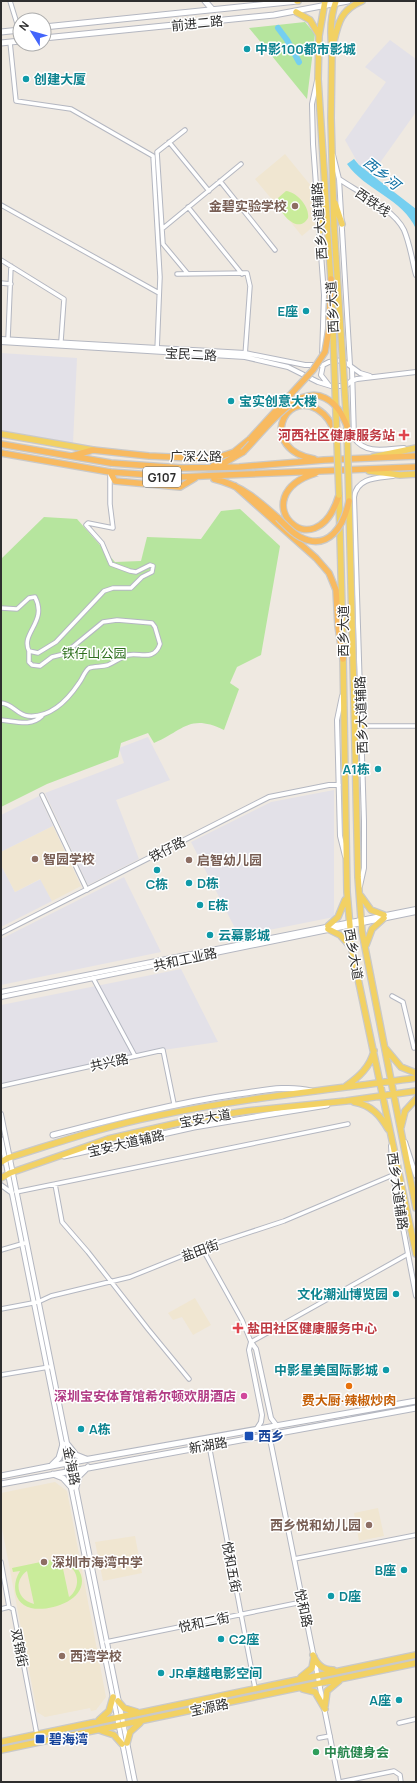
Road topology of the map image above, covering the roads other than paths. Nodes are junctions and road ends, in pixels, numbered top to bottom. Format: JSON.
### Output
{"nodes":[{"id":1,"x":10,"y":1,"type":"edge"},
{"id":2,"x":205,"y":1,"type":"edge"},
{"id":3,"x":209,"y":1,"type":"edge"},
{"id":4,"x":298,"y":1,"type":"edge"},
{"id":5,"x":348,"y":1,"type":"edge"},
{"id":6,"x":362,"y":1,"type":"edge"},
{"id":7,"x":336,"y":2,"type":"edge"},
{"id":8,"x":324,"y":3,"type":"edge"},
{"id":9,"x":212,"y":9,"type":"junction"},
{"id":10,"x":14,"y":12,"type":"edge"},
{"id":11,"x":296,"y":12,"type":"junction"},
{"id":12,"x":52,"y":26,"type":"edge"},
{"id":13,"x":12,"y":31,"type":"edge"},
{"id":14,"x":1,"y":32,"type":"edge"},
{"id":15,"x":319,"y":36,"type":"junction"},
{"id":16,"x":52,"y":37,"type":"edge"},
{"id":17,"x":10,"y":42,"type":"joint"},
{"id":18,"x":1,"y":43,"type":"edge"},
{"id":19,"x":319,"y":47,"type":"junction"},
{"id":20,"x":332,"y":49,"type":"junction"},
{"id":21,"x":318,"y":79,"type":"junction"},
{"id":22,"x":185,"y":130,"type":"dead end"},
{"id":23,"x":170,"y":142,"type":"junction"},
{"id":24,"x":333,"y":154,"type":"junction"},
{"id":25,"x":242,"y":164,"type":"dead end"},
{"id":26,"x":339,"y":179,"type":"junction"},
{"id":27,"x":220,"y":181,"type":"junction"},
{"id":28,"x":209,"y":191,"type":"junction"},
{"id":29,"x":324,"y":194,"type":"junction"},
{"id":30,"x":332,"y":194,"type":"junction"},
{"id":31,"x":1,"y":205,"type":"edge"},
{"id":32,"x":188,"y":207,"type":"junction"},
{"id":33,"x":342,"y":224,"type":"junction"},
{"id":34,"x":162,"y":229,"type":"junction"},
{"id":35,"x":320,"y":230,"type":"junction"},
{"id":36,"x":275,"y":250,"type":"dead end"},
{"id":37,"x":1,"y":260,"type":"edge"},
{"id":38,"x":12,"y":266,"type":"junction"},
{"id":39,"x":177,"y":274,"type":"dead end"},
{"id":40,"x":188,"y":274,"type":"junction"},
{"id":41,"x":242,"y":274,"type":"junction"},
{"id":42,"x":416,"y":275,"type":"edge"},
{"id":43,"x":331,"y":279,"type":"junction"},
{"id":44,"x":1,"y":283,"type":"edge"},
{"id":45,"x":11,"y":284,"type":"junction"},
{"id":46,"x":159,"y":293,"type":"junction"},
{"id":47,"x":1,"y":339,"type":"edge"},
{"id":48,"x":8,"y":339,"type":"junction"},
{"id":49,"x":61,"y":341,"type":"junction"},
{"id":50,"x":1,"y":342,"type":"edge"},
{"id":51,"x":157,"y":350,"type":"junction"},
{"id":52,"x":322,"y":352,"type":"junction"},
{"id":53,"x":245,"y":355,"type":"junction"},
{"id":54,"x":323,"y":365,"type":"junction"},
{"id":55,"x":311,"y":366,"type":"junction"},
{"id":56,"x":351,"y":366,"type":"junction"},
{"id":57,"x":416,"y":372,"type":"edge"},
{"id":58,"x":373,"y":377,"type":"junction"},
{"id":59,"x":351,"y":381,"type":"junction"},
{"id":60,"x":331,"y":386,"type":"junction"},
{"id":61,"x":347,"y":426,"type":"junction"},
{"id":62,"x":1,"y":434,"type":"edge"},
{"id":63,"x":338,"y":443,"type":"junction"},
{"id":64,"x":1,"y":444,"type":"edge"},
{"id":65,"x":408,"y":448,"type":"junction"},
{"id":66,"x":416,"y":448,"type":"edge"},
{"id":67,"x":93,"y":450,"type":"junction"},
{"id":68,"x":1,"y":453,"type":"edge"},
{"id":69,"x":68,"y":456,"type":"junction"},
{"id":70,"x":416,"y":456,"type":"edge"},
{"id":71,"x":362,"y":459,"type":"junction"},
{"id":72,"x":324,"y":460,"type":"junction"},
{"id":73,"x":416,"y":467,"type":"edge"},
{"id":74,"x":198,"y":469,"type":"junction"},
{"id":75,"x":362,"y":470,"type":"junction"},
{"id":76,"x":324,"y":471,"type":"junction"},
{"id":77,"x":110,"y":472,"type":"junction"},
{"id":78,"x":416,"y":474,"type":"edge"},
{"id":79,"x":400,"y":475,"type":"junction"},
{"id":80,"x":196,"y":478,"type":"junction"},
{"id":81,"x":206,"y":478,"type":"junction"},
{"id":82,"x":235,"y":486,"type":"junction"},
{"id":83,"x":339,"y":495,"type":"junction"},
{"id":84,"x":349,"y":501,"type":"junction"},
{"id":85,"x":1,"y":608,"type":"edge"},
{"id":86,"x":29,"y":651,"type":"junction"},
{"id":87,"x":343,"y":659,"type":"junction"},
{"id":88,"x":344,"y":685,"type":"junction"},
{"id":89,"x":1,"y":703,"type":"edge"},
{"id":90,"x":42,"y":716,"type":"junction"},
{"id":91,"x":355,"y":716,"type":"junction"},
{"id":92,"x":1,"y":720,"type":"edge"},
{"id":93,"x":362,"y":726,"type":"junction"},
{"id":94,"x":416,"y":726,"type":"edge"},
{"id":95,"x":339,"y":785,"type":"junction"},
{"id":96,"x":42,"y":795,"type":"dead end"},
{"id":97,"x":347,"y":863,"type":"junction"},
{"id":98,"x":87,"y":890,"type":"junction"},
{"id":99,"x":347,"y":892,"type":"junction"},
{"id":100,"x":359,"y":893,"type":"junction"},
{"id":101,"x":416,"y":909,"type":"edge"},
{"id":102,"x":416,"y":912,"type":"edge"},
{"id":103,"x":384,"y":917,"type":"junction"},
{"id":104,"x":362,"y":921,"type":"junction"},
{"id":105,"x":349,"y":923,"type":"junction"},
{"id":106,"x":328,"y":928,"type":"junction"},
{"id":107,"x":1,"y":933,"type":"edge"},
{"id":108,"x":366,"y":949,"type":"junction"},
{"id":109,"x":352,"y":950,"type":"junction"},
{"id":110,"x":93,"y":978,"type":"junction"},
{"id":111,"x":1,"y":992,"type":"edge"},
{"id":112,"x":1,"y":996,"type":"edge"},
{"id":113,"x":392,"y":996,"type":"dead end"},
{"id":114,"x":415,"y":1047,"type":"edge"},
{"id":115,"x":385,"y":1048,"type":"junction"},
{"id":116,"x":374,"y":1049,"type":"junction"},
{"id":117,"x":135,"y":1056,"type":"junction"},
{"id":118,"x":416,"y":1073,"type":"edge"},
{"id":119,"x":416,"y":1078,"type":"edge"},
{"id":120,"x":391,"y":1081,"type":"junction"},
{"id":121,"x":381,"y":1082,"type":"junction"},
{"id":122,"x":1,"y":1086,"type":"edge"},
{"id":123,"x":345,"y":1086,"type":"junction"},
{"id":124,"x":312,"y":1091,"type":"junction"},
{"id":125,"x":416,"y":1092,"type":"edge"},
{"id":126,"x":393,"y":1095,"type":"junction"},
{"id":127,"x":383,"y":1096,"type":"junction"},
{"id":128,"x":416,"y":1099,"type":"edge"},
{"id":129,"x":346,"y":1101,"type":"junction"},
{"id":130,"x":174,"y":1104,"type":"junction"},
{"id":131,"x":1,"y":1114,"type":"edge"},
{"id":132,"x":348,"y":1124,"type":"dead end"},
{"id":133,"x":400,"y":1129,"type":"junction"},
{"id":134,"x":391,"y":1133,"type":"junction"},
{"id":135,"x":53,"y":1135,"type":"dead end"},
{"id":136,"x":1,"y":1139,"type":"edge"},
{"id":137,"x":6,"y":1152,"type":"junction"},
{"id":138,"x":5,"y":1160,"type":"edge"},
{"id":139,"x":10,"y":1173,"type":"junction"},
{"id":140,"x":393,"y":1175,"type":"junction"},
{"id":141,"x":416,"y":1176,"type":"edge"},
{"id":142,"x":1,"y":1178,"type":"edge"},
{"id":143,"x":55,"y":1184,"type":"junction"},
{"id":144,"x":1,"y":1185,"type":"edge"},
{"id":145,"x":14,"y":1193,"type":"junction"},
{"id":146,"x":416,"y":1208,"type":"edge"},
{"id":147,"x":24,"y":1243,"type":"junction"},
{"id":148,"x":202,"y":1248,"type":"junction"},
{"id":149,"x":1,"y":1250,"type":"edge"},
{"id":150,"x":408,"y":1254,"type":"junction"},
{"id":151,"x":416,"y":1254,"type":"edge"},
{"id":152,"x":111,"y":1282,"type":"junction"},
{"id":153,"x":416,"y":1296,"type":"edge"},
{"id":154,"x":36,"y":1302,"type":"junction"},
{"id":155,"x":1,"y":1309,"type":"edge"},
{"id":156,"x":251,"y":1342,"type":"junction"},
{"id":157,"x":49,"y":1367,"type":"junction"},
{"id":158,"x":1,"y":1375,"type":"edge"},
{"id":159,"x":189,"y":1380,"type":"dead end"},
{"id":160,"x":416,"y":1401,"type":"edge"},
{"id":161,"x":416,"y":1408,"type":"edge"},
{"id":162,"x":277,"y":1426,"type":"junction"},
{"id":163,"x":256,"y":1430,"type":"junction"},
{"id":164,"x":269,"y":1434,"type":"junction"},
{"id":165,"x":65,"y":1445,"type":"junction"},
{"id":166,"x":209,"y":1445,"type":"junction"},
{"id":167,"x":87,"y":1459,"type":"junction"},
{"id":168,"x":69,"y":1463,"type":"junction"},
{"id":169,"x":49,"y":1466,"type":"junction"},
{"id":170,"x":89,"y":1466,"type":"junction"},
{"id":171,"x":70,"y":1470,"type":"junction"},
{"id":172,"x":50,"y":1474,"type":"junction"},
{"id":173,"x":1,"y":1476,"type":"edge"},
{"id":174,"x":1,"y":1484,"type":"edge"},
{"id":175,"x":74,"y":1488,"type":"junction"},
{"id":176,"x":416,"y":1535,"type":"edge"},
{"id":177,"x":294,"y":1559,"type":"junction"},
{"id":178,"x":1,"y":1562,"type":"edge"},
{"id":179,"x":302,"y":1602,"type":"junction"},
{"id":180,"x":9,"y":1607,"type":"junction"},
{"id":181,"x":1,"y":1608,"type":"edge"},
{"id":182,"x":241,"y":1614,"type":"junction"},
{"id":183,"x":106,"y":1642,"type":"junction"},
{"id":184,"x":313,"y":1655,"type":"junction"},
{"id":185,"x":416,"y":1655,"type":"edge"},
{"id":186,"x":416,"y":1663,"type":"edge"},
{"id":187,"x":347,"y":1669,"type":"junction"},
{"id":188,"x":318,"y":1675,"type":"junction"},
{"id":189,"x":346,"y":1678,"type":"junction"},
{"id":190,"x":295,"y":1680,"type":"junction"},
{"id":191,"x":320,"y":1684,"type":"junction"},
{"id":192,"x":255,"y":1688,"type":"junction"},
{"id":193,"x":293,"y":1689,"type":"junction"},
{"id":194,"x":115,"y":1699,"type":"junction"},
{"id":195,"x":325,"y":1708,"type":"junction"},
{"id":196,"x":143,"y":1712,"type":"junction"},
{"id":197,"x":119,"y":1717,"type":"junction"},
{"id":198,"x":416,"y":1719,"type":"edge"},
{"id":199,"x":148,"y":1720,"type":"junction"},
{"id":200,"x":96,"y":1722,"type":"junction"},
{"id":201,"x":399,"y":1723,"type":"dead end"},
{"id":202,"x":121,"y":1725,"type":"junction"},
{"id":203,"x":96,"y":1730,"type":"junction"},
{"id":204,"x":37,"y":1734,"type":"junction"},
{"id":205,"x":330,"y":1736,"type":"junction"},
{"id":206,"x":319,"y":1738,"type":"dead end"},
{"id":207,"x":1,"y":1742,"type":"edge"},
{"id":208,"x":124,"y":1744,"type":"junction"},
{"id":209,"x":1,"y":1750,"type":"edge"},
{"id":210,"x":130,"y":1782,"type":"edge"},
{"id":211,"x":134,"y":1782,"type":"edge"},
{"id":212,"x":340,"y":1782,"type":"edge"},
{"id":213,"x":401,"y":1782,"type":"edge"}],
"edges":[{"from":1,"to":10,"type":"street"},
{"from":2,"to":9,"type":"main road"},
{"from":3,"to":9,"type":"main road"},
{"from":4,"to":9,"type":"main road","name":"前进二路"},
{"from":5,"to":7,"type":"main road","name":"前进二路"},
{"from":6,"to":20,"type":"main road"},
{"from":7,"to":8,"type":"main road","name":"前进二路"},
{"from":7,"to":20,"type":"main road","name":"西乡大道"},
{"from":8,"to":11,"type":"main road","name":"前进二路"},
{"from":8,"to":15,"type":"main road","name":"西乡大道"},
{"from":9,"to":12,"type":"main road","name":"前进二路"},
{"from":11,"to":15,"type":"main road"},
{"from":11,"to":16,"type":"main road","name":"前进二路"},
{"from":13,"to":14,"type":"main road"},
{"from":15,"to":19,"type":"main road","name":"西乡大道"},
{"from":17,"to":18,"type":"main road"},
{"from":17,"to":46,"type":"street"},
{"from":19,"to":20,"type":"main road"},
{"from":19,"to":21,"type":"main road","name":"西乡大道"},
{"from":20,"to":24,"type":"main road","name":"西乡大道"},
{"from":21,"to":29,"type":"main road","name":"西乡大道"},
{"from":21,"to":35,"type":"street","name":"西乡大道辅路"},
{"from":22,"to":23,"type":"street"},
{"from":23,"to":28,"type":"street"},
{"from":23,"to":34,"type":"street"},
{"from":24,"to":26,"type":"street","name":"西乡大道辅路"},
{"from":24,"to":30,"type":"main road","name":"西乡大道"},
{"from":25,"to":27,"type":"street"},
{"from":26,"to":33,"type":"street","name":"西乡大道辅路"},
{"from":26,"to":42,"type":"street","name":"西铁线"},
{"from":27,"to":28,"type":"street"},
{"from":27,"to":36,"type":"street"},
{"from":28,"to":32,"type":"street"},
{"from":29,"to":35,"type":"main road"},
{"from":29,"to":43,"type":"main road","name":"西乡大道"},
{"from":30,"to":33,"type":"main road"},
{"from":30,"to":61,"type":"main road","name":"西乡大道","bridge":true},
{"from":31,"to":46,"type":"street"},
{"from":32,"to":34,"type":"street"},
{"from":32,"to":41,"type":"street"},
{"from":33,"to":56,"type":"street","name":"西乡大道辅路"},
{"from":34,"to":40,"type":"street"},
{"from":35,"to":52,"type":"street","name":"西乡大道辅路"},
{"from":37,"to":38,"type":"street"},
{"from":38,"to":45,"type":"street"},
{"from":38,"to":49,"type":"street"},
{"from":39,"to":40,"type":"street"},
{"from":40,"to":41,"type":"street"},
{"from":41,"to":53,"type":"street"},
{"from":43,"to":63,"type":"main road","name":"西乡大道","bridge":true},
{"from":43,"to":67,"type":"highway","bridge":true},
{"from":44,"to":45,"type":"street"},
{"from":45,"to":48,"type":"street"},
{"from":46,"to":51,"type":"street"},
{"from":47,"to":48,"type":"street","name":"宝民二路"},
{"from":48,"to":49,"type":"street","name":"宝民二路"},
{"from":49,"to":51,"type":"street","name":"宝民二路"},
{"from":50,"to":51,"type":"street","name":"宝民二路"},
{"from":51,"to":53,"type":"street","name":"宝民二路"},
{"from":52,"to":54,"type":"street","name":"西乡大道辅路"},
{"from":52,"to":55,"type":"street"},
{"from":53,"to":55,"type":"street","name":"宝民二路"},
{"from":53,"to":60,"type":"street","name":"宝民二路"},
{"from":54,"to":55,"type":"street","name":"宝民二路"},
{"from":54,"to":56,"type":"street","name":"宝民二路"},
{"from":54,"to":60,"type":"street","name":"西乡大道辅路"},
{"from":56,"to":58,"type":"street","name":"宝民二路"},
{"from":56,"to":59,"type":"street","name":"西乡大道辅路"},
{"from":57,"to":58,"type":"street","name":"宝民二路"},
{"from":58,"to":59,"type":"street","name":"宝民二路"},
{"from":59,"to":60,"type":"street","name":"宝民二路"},
{"from":59,"to":65,"type":"street","name":"西乡大道辅路"},
{"from":61,"to":74,"type":"highway","bridge":true},
{"from":61,"to":84,"type":"main road","name":"西乡大道","bridge":true},
{"from":62,"to":67,"type":"main road"},
{"from":63,"to":72,"type":"highway","bridge":true},
{"from":63,"to":83,"type":"main road","name":"西乡大道","bridge":true},
{"from":64,"to":69,"type":"highway","name":"广深公路","number":"G107"},
{"from":65,"to":66,"type":"main road"},
{"from":65,"to":71,"type":"main road"},
{"from":67,"to":69,"type":"highway"},
{"from":68,"to":77,"type":"highway","name":"广深公路","number":"G107"},
{"from":69,"to":74,"type":"highway","name":"广深公路","number":"G107"},
{"from":70,"to":71,"type":"highway","name":"广深公路","number":"G107"},
{"from":71,"to":72,"type":"highway","name":"广深公路","number":"G107"},
{"from":72,"to":74,"type":"highway","name":"广深公路","number":"G107"},
{"from":73,"to":75,"type":"highway","name":"广深公路","number":"G107"},
{"from":75,"to":76,"type":"highway","name":"广深公路","number":"G107"},
{"from":75,"to":79,"type":"main road"},
{"from":76,"to":81,"type":"highway","name":"广深公路","number":"G107"},
{"from":76,"to":83,"type":"highway"},
{"from":77,"to":80,"type":"highway","name":"广深公路","number":"G107"},
{"from":77,"to":80,"type":"highway"},
{"from":77,"to":86,"type":"street"},
{"from":78,"to":79,"type":"main road"},
{"from":79,"to":93,"type":"street","name":"西乡大道辅路"},
{"from":80,"to":81,"type":"highway","name":"广深公路","number":"G107"},
{"from":81,"to":82,"type":"highway"},
{"from":82,"to":84,"type":"highway","bridge":true},
{"from":82,"to":87,"type":"highway"},
{"from":83,"to":87,"type":"main road","name":"西乡大道","bridge":true},
{"from":84,"to":91,"type":"main road","name":"西乡大道","bridge":true},
{"from":85,"to":86,"type":"street"},
{"from":86,"to":90,"type":"street"},
{"from":87,"to":88,"type":"main road","name":"西乡大道"},
{"from":88,"to":95,"type":"street","name":"西乡大道辅路"},
{"from":88,"to":97,"type":"main road","name":"西乡大道"},
{"from":89,"to":90,"type":"street"},
{"from":90,"to":92,"type":"street"},
{"from":91,"to":93,"type":"main road"},
{"from":91,"to":100,"type":"main road","name":"西乡大道"},
{"from":93,"to":94,"type":"street"},
{"from":93,"to":100,"type":"street","name":"西乡大道辅路"},
{"from":95,"to":97,"type":"street","name":"西乡大道辅路"},
{"from":95,"to":98,"type":"street","name":"铁仔路"},
{"from":96,"to":98,"type":"street"},
{"from":97,"to":99,"type":"main road","name":"西乡大道"},
{"from":98,"to":107,"type":"street","name":"铁仔路"},
{"from":99,"to":105,"type":"main road","name":"西乡大道"},
{"from":99,"to":106,"type":"main road"},
{"from":100,"to":103,"type":"main road"},
{"from":100,"to":104,"type":"main road","name":"西乡大道"},
{"from":101,"to":103,"type":"street","name":"共和工业路"},
{"from":102,"to":103,"type":"street","name":"共和工业路"},
{"from":103,"to":104,"type":"street","name":"共和工业路"},
{"from":103,"to":108,"type":"main road"},
{"from":104,"to":105,"type":"street","name":"共和工业路"},
{"from":104,"to":108,"type":"main road","name":"西乡大道"},
{"from":105,"to":106,"type":"street","name":"共和工业路"},
{"from":105,"to":109,"type":"main road","name":"西乡大道"},
{"from":106,"to":109,"type":"main road"},
{"from":106,"to":110,"type":"street","name":"共和工业路"},
{"from":106,"to":111,"type":"street","name":"共和工业路"},
{"from":108,"to":115,"type":"main road","name":"西乡大道"},
{"from":109,"to":116,"type":"main road","name":"西乡大道"},
{"from":110,"to":112,"type":"street","name":"共和工业路"},
{"from":110,"to":117,"type":"street"},
{"from":113,"to":114,"type":"street"},
{"from":115,"to":118,"type":"main road"},
{"from":115,"to":120,"type":"main road","name":"西乡大道"},
{"from":116,"to":121,"type":"main road","name":"西乡大道"},
{"from":116,"to":123,"type":"main road"},
{"from":117,"to":122,"type":"street","name":"共兴路"},
{"from":117,"to":130,"type":"street","name":"共兴路"},
{"from":119,"to":120,"type":"main road","name":"宝安大道"},
{"from":120,"to":121,"type":"main road","name":"宝安大道"},
{"from":120,"to":126,"type":"main road","name":"西乡大道"},
{"from":121,"to":123,"type":"main road","name":"宝安大道"},
{"from":121,"to":127,"type":"main road","name":"西乡大道"},
{"from":123,"to":124,"type":"main road","name":"宝安大道"},
{"from":124,"to":130,"type":"main road","name":"宝安大道辅路"},
{"from":124,"to":138,"type":"main road","name":"宝安大道"},
{"from":125,"to":126,"type":"main road","name":"宝安大道"},
{"from":126,"to":127,"type":"main road","name":"宝安大道"},
{"from":126,"to":133,"type":"main road","name":"西乡大道"},
{"from":127,"to":129,"type":"main road","name":"宝安大道"},
{"from":127,"to":134,"type":"main road","name":"西乡大道"},
{"from":128,"to":133,"type":"main road"},
{"from":129,"to":134,"type":"main road"},
{"from":129,"to":139,"type":"main road","name":"宝安大道"},
{"from":130,"to":135,"type":"main road","name":"宝安大道辅路"},
{"from":131,"to":137,"type":"street"},
{"from":132,"to":143,"type":"street"},
{"from":133,"to":141,"type":"street","name":"西乡大道辅路"},
{"from":133,"to":146,"type":"main road","name":"西乡大道"},
{"from":134,"to":140,"type":"street","name":"西乡大道辅路"},
{"from":134,"to":151,"type":"main road","name":"西乡大道"},
{"from":136,"to":137,"type":"street"},
{"from":137,"to":138,"type":"street","name":"金海路"},
{"from":138,"to":139,"type":"street","name":"金海路"},
{"from":139,"to":142,"type":"main road","name":"宝安大道"},
{"from":139,"to":145,"type":"street","name":"金海路"},
{"from":140,"to":148,"type":"street","name":"盐田街"},
{"from":140,"to":150,"type":"street","name":"西乡大道辅路"},
{"from":143,"to":145,"type":"street"},
{"from":143,"to":152,"type":"street"},
{"from":144,"to":145,"type":"street"},
{"from":145,"to":147,"type":"street","name":"金海路"},
{"from":147,"to":149,"type":"street"},
{"from":147,"to":154,"type":"street","name":"金海路"},
{"from":148,"to":152,"type":"street","name":"盐田街"},
{"from":148,"to":156,"type":"street"},
{"from":150,"to":153,"type":"street","name":"西乡大道辅路"},
{"from":150,"to":156,"type":"street"},
{"from":152,"to":154,"type":"street","name":"盐田街"},
{"from":152,"to":159,"type":"street"},
{"from":154,"to":155,"type":"street","name":"盐田街"},
{"from":154,"to":157,"type":"street","name":"金海路"},
{"from":156,"to":162,"type":"street"},
{"from":156,"to":163,"type":"street"},
{"from":157,"to":158,"type":"street"},
{"from":157,"to":165,"type":"street","name":"金海路"},
{"from":160,"to":162,"type":"main road","name":"新湖路"},
{"from":161,"to":164,"type":"main road","name":"新湖路"},
{"from":162,"to":163,"type":"main road","name":"新湖路"},
{"from":163,"to":167,"type":"main road","name":"新湖路"},
{"from":164,"to":166,"type":"main road","name":"新湖路"},
{"from":164,"to":177,"type":"street","name":"悦和路"},
{"from":165,"to":167,"type":"main road"},
{"from":165,"to":168,"type":"street","name":"金海路"},
{"from":165,"to":169,"type":"main road"},
{"from":166,"to":170,"type":"main road","name":"新湖路"},
{"from":166,"to":182,"type":"street","name":"悦和五街"},
{"from":167,"to":168,"type":"main road","name":"新湖路"},
{"from":168,"to":169,"type":"main road","name":"新湖路"},
{"from":168,"to":171,"type":"street","name":"金海路"},
{"from":169,"to":173,"type":"main road","name":"新湖路"},
{"from":170,"to":171,"type":"main road","name":"新湖路"},
{"from":170,"to":175,"type":"main road"},
{"from":171,"to":172,"type":"main road","name":"新湖路"},
{"from":171,"to":175,"type":"street","name":"金海路"},
{"from":172,"to":174,"type":"main road","name":"新湖路"},
{"from":172,"to":175,"type":"main road"},
{"from":175,"to":183,"type":"street","name":"金海路"},
{"from":175,"to":194,"type":"street","name":"金海路"},
{"from":176,"to":177,"type":"street"},
{"from":177,"to":179,"type":"street","name":"悦和路"},
{"from":178,"to":180,"type":"street","name":"双锦街"},
{"from":179,"to":182,"type":"street","name":"悦和二街"},
{"from":179,"to":184,"type":"street","name":"悦和路"},
{"from":180,"to":181,"type":"street"},
{"from":180,"to":204,"type":"street","name":"双锦街"},
{"from":182,"to":183,"type":"street","name":"悦和二街"},
{"from":182,"to":192,"type":"street","name":"悦和五街"},
{"from":183,"to":194,"type":"street","name":"金海路"},
{"from":184,"to":187,"type":"main road"},
{"from":184,"to":188,"type":"street","name":"悦和路"},
{"from":184,"to":190,"type":"main road"},
{"from":185,"to":187,"type":"main road","name":"宝源路"},
{"from":186,"to":189,"type":"main road","name":"宝源路"},
{"from":187,"to":188,"type":"main road","name":"宝源路"},
{"from":188,"to":190,"type":"main road","name":"宝源路"},
{"from":188,"to":191,"type":"street","name":"悦和路"},
{"from":189,"to":191,"type":"main road","name":"宝源路"},
{"from":189,"to":195,"type":"main road"},
{"from":190,"to":192,"type":"main road","name":"宝源路"},
{"from":191,"to":193,"type":"main road","name":"宝源路"},
{"from":191,"to":195,"type":"street","name":"悦和路"},
{"from":192,"to":196,"type":"main road","name":"宝源路"},
{"from":193,"to":195,"type":"main road"},
{"from":193,"to":199,"type":"main road","name":"宝源路"},
{"from":194,"to":196,"type":"main road"},
{"from":194,"to":197,"type":"street","name":"金海路"},
{"from":194,"to":200,"type":"main road"},
{"from":195,"to":205,"type":"street","name":"悦和路"},
{"from":196,"to":197,"type":"main road","name":"宝源路"},
{"from":197,"to":200,"type":"main road","name":"宝源路"},
{"from":197,"to":202,"type":"street","name":"金海路"},
{"from":198,"to":201,"type":"street"},
{"from":199,"to":202,"type":"main road","name":"宝源路"},
{"from":199,"to":208,"type":"main road"},
{"from":200,"to":204,"type":"main road","name":"宝源路"},
{"from":202,"to":203,"type":"main road","name":"宝源路"},
{"from":202,"to":208,"type":"street","name":"金海路"},
{"from":203,"to":208,"type":"main road"},
{"from":203,"to":209,"type":"main road","name":"宝源路"},
{"from":204,"to":207,"type":"main road","name":"宝源路"},
{"from":205,"to":206,"type":"street"},
{"from":205,"to":212,"type":"street","name":"悦和路"},
{"from":208,"to":210,"type":"street","name":"金海路"},
{"from":208,"to":211,"type":"street","name":"金海路"},
{"from":212,"to":213,"type":"street"}]}
